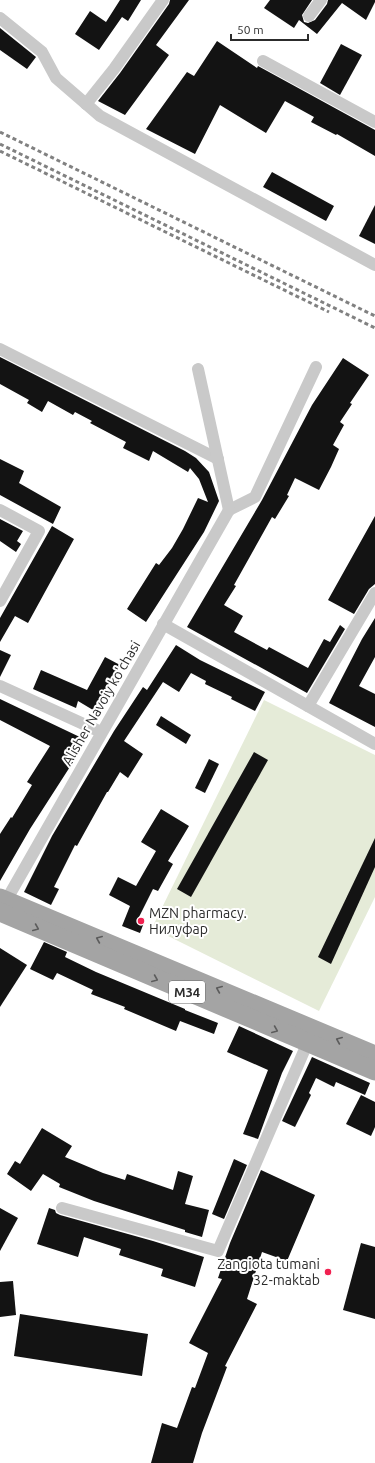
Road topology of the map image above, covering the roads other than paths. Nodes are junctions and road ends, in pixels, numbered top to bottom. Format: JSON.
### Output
{"nodes":[{"id":1,"x":163,"y":0,"type":"edge"},
{"id":2,"x":321,"y":0,"type":"edge"},
{"id":3,"x":309,"y":16,"type":"dead end"},
{"id":4,"x":0,"y":18,"type":"edge"},
{"id":5,"x":263,"y":61,"type":"dead end"},
{"id":6,"x":86,"y":104,"type":"junction"},
{"id":7,"x":375,"y":122,"type":"edge"},
{"id":8,"x":375,"y":265,"type":"edge"},
{"id":9,"x":0,"y":349,"type":"edge"},
{"id":10,"x":316,"y":367,"type":"dead end"},
{"id":11,"x":198,"y":369,"type":"dead end"},
{"id":12,"x":218,"y":459,"type":"junction"},
{"id":13,"x":0,"y":510,"type":"edge"},
{"id":14,"x":229,"y":510,"type":"junction"},
{"id":15,"x":375,"y":593,"type":"edge"},
{"id":16,"x":0,"y":601,"type":"edge"},
{"id":17,"x":163,"y":624,"type":"junction"},
{"id":18,"x":0,"y":686,"type":"edge"},
{"id":19,"x":308,"y":706,"type":"junction"},
{"id":20,"x":101,"y":732,"type":"junction"},
{"id":21,"x":375,"y":744,"type":"edge"},
{"id":22,"x":2,"y":905,"type":"edge"},
{"id":23,"x":308,"y":1044,"type":"junction"},
{"id":24,"x":375,"y":1055,"type":"edge"},
{"id":25,"x":375,"y":1071,"type":"edge"},
{"id":26,"x":62,"y":1208,"type":"dead end"}],
"edges":[{"from":1,"to":6,"type":"street"},
{"from":2,"to":3,"type":"street"},
{"from":4,"to":6,"type":"street"},
{"from":5,"to":7,"type":"street"},
{"from":6,"to":8,"type":"street"},
{"from":9,"to":12,"type":"street"},
{"from":10,"to":14,"type":"street"},
{"from":11,"to":12,"type":"street"},
{"from":12,"to":14,"type":"street"},
{"from":13,"to":16,"type":"street"},
{"from":14,"to":17,"type":"street","name":"Alisher Navoiy ko'chasi"},
{"from":15,"to":19,"type":"street"},
{"from":17,"to":19,"type":"street"},
{"from":17,"to":20,"type":"street","name":"Alisher Navoiy ko'chasi"},
{"from":18,"to":20,"type":"street"},
{"from":19,"to":21,"type":"street"},
{"from":20,"to":22,"type":"street","name":"Alisher Navoiy ko'chasi"},
{"from":22,"to":23,"type":"main road","number":"M34","one_way":true},
{"from":24,"to":22,"type":"main road","number":"M34","one_way":true},
{"from":23,"to":25,"type":"main road","number":"M34"},
{"from":23,"to":26,"type":"street"}]}
